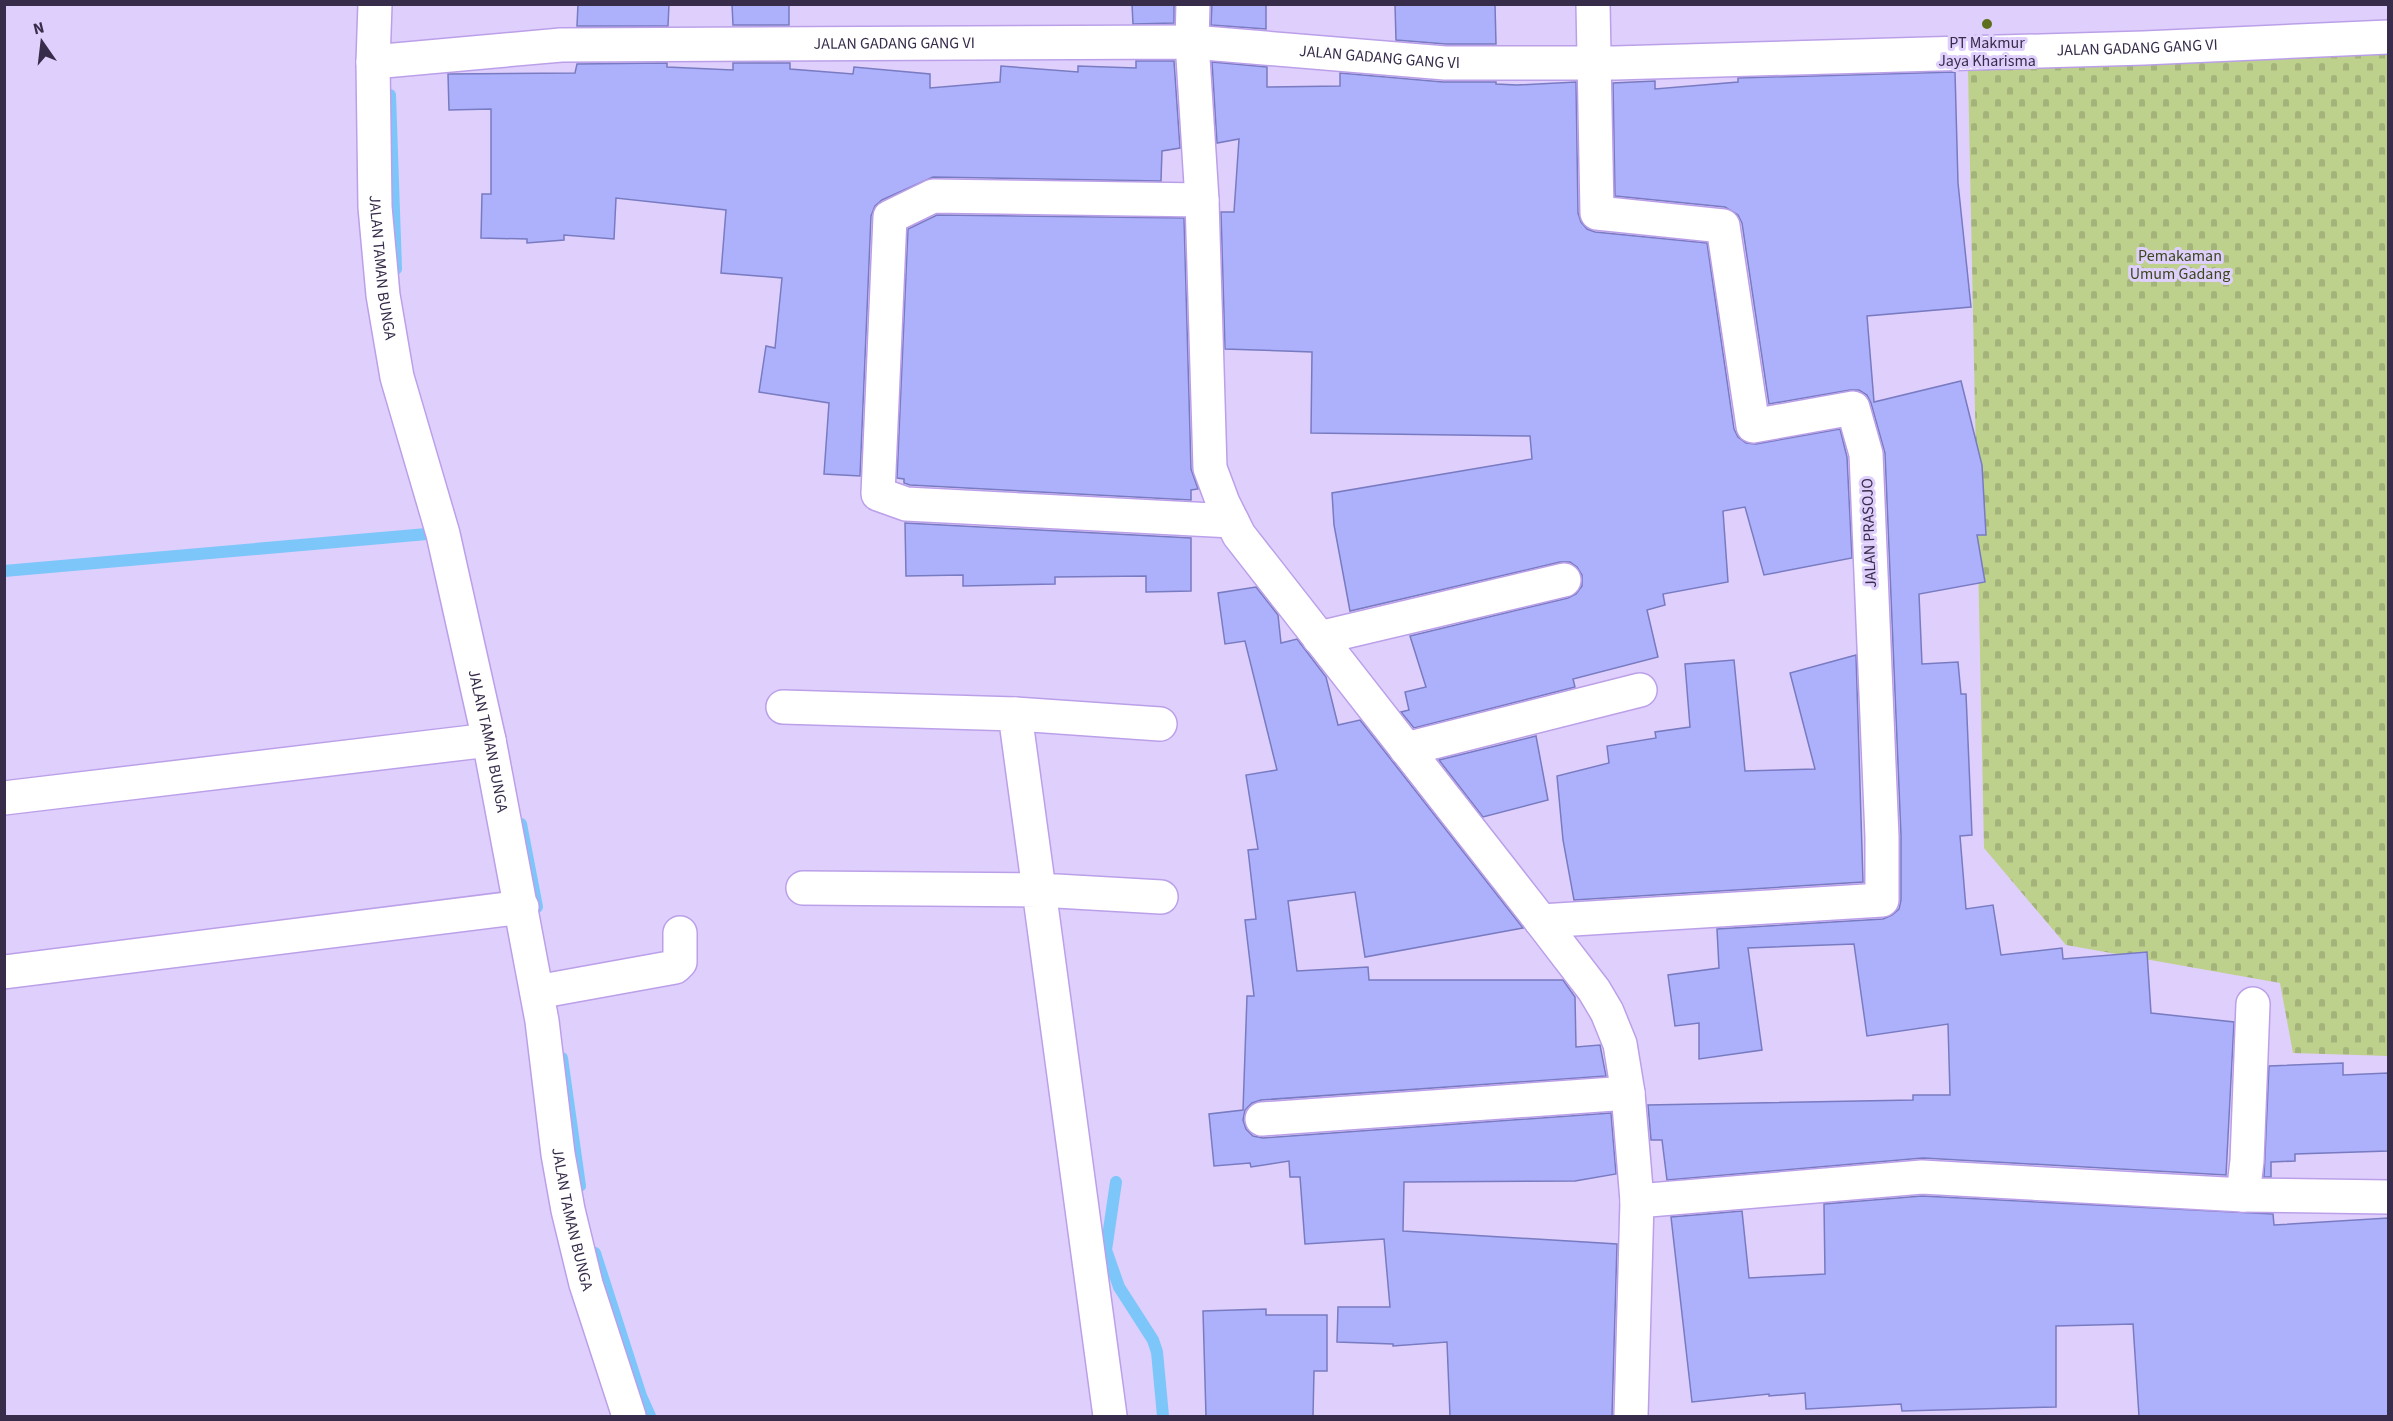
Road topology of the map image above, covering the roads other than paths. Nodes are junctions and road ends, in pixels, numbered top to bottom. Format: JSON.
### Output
{"nodes":[{"id":1,"x":375,"y":4,"type":"edge"},
{"id":2,"x":1193,"y":4,"type":"edge"},
{"id":3,"x":1593,"y":4,"type":"edge"},
{"id":4,"x":2388,"y":37,"type":"edge"},
{"id":5,"x":1192,"y":42,"type":"junction"},
{"id":6,"x":373,"y":62,"type":"junction"},
{"id":7,"x":1593,"y":63,"type":"junction"},
{"id":8,"x":1202,"y":200,"type":"junction"},
{"id":9,"x":1232,"y":521,"type":"junction"},
{"id":10,"x":1564,"y":580,"type":"dead end"},
{"id":11,"x":1319,"y":638,"type":"junction"},
{"id":12,"x":1640,"y":690,"type":"dead end"},
{"id":13,"x":783,"y":707,"type":"dead end"},
{"id":14,"x":1016,"y":714,"type":"junction"},
{"id":15,"x":1160,"y":724,"type":"dead end"},
{"id":16,"x":489,"y":740,"type":"junction"},
{"id":17,"x":1406,"y":749,"type":"junction"},
{"id":18,"x":4,"y":798,"type":"edge"},
{"id":19,"x":803,"y":888,"type":"dead end"},
{"id":20,"x":1039,"y":890,"type":"junction"},
{"id":21,"x":1161,"y":897,"type":"dead end"},
{"id":22,"x":522,"y":907,"type":"junction"},
{"id":23,"x":1541,"y":921,"type":"junction"},
{"id":24,"x":680,"y":933,"type":"dead end"},
{"id":25,"x":4,"y":972,"type":"edge"},
{"id":26,"x":551,"y":989,"type":"junction"},
{"id":27,"x":2253,"y":1004,"type":"dead end"},
{"id":28,"x":1628,"y":1093,"type":"junction"},
{"id":29,"x":1262,"y":1119,"type":"dead end"},
{"id":30,"x":2242,"y":1194,"type":"junction"},
{"id":31,"x":2388,"y":1197,"type":"edge"},
{"id":32,"x":1637,"y":1201,"type":"junction"},
{"id":33,"x":629,"y":1416,"type":"edge"},
{"id":34,"x":1110,"y":1416,"type":"edge"},
{"id":35,"x":1631,"y":1416,"type":"edge"}],
"edges":[{"from":1,"to":6,"type":"street","name":"JALAN TAMAN BUNGA"},
{"from":2,"to":5,"type":"street"},
{"from":3,"to":7,"type":"street"},
{"from":4,"to":7,"type":"street","name":"JALAN GADANG GANG VI"},
{"from":5,"to":6,"type":"street","name":"JALAN GADANG GANG VI"},
{"from":5,"to":7,"type":"street","name":"JALAN GADANG GANG VI"},
{"from":5,"to":8,"type":"street"},
{"from":6,"to":16,"type":"street","name":"JALAN TAMAN BUNGA"},
{"from":7,"to":23,"type":"street","name":"JALAN PRASOJO"},
{"from":8,"to":9,"type":"street"},
{"from":8,"to":9,"type":"street"},
{"from":9,"to":11,"type":"street"},
{"from":10,"to":11,"type":"street"},
{"from":11,"to":17,"type":"street"},
{"from":12,"to":17,"type":"street"},
{"from":13,"to":14,"type":"street"},
{"from":14,"to":15,"type":"street"},
{"from":14,"to":20,"type":"street"},
{"from":16,"to":18,"type":"street"},
{"from":16,"to":22,"type":"street","name":"JALAN TAMAN BUNGA"},
{"from":17,"to":23,"type":"street"},
{"from":19,"to":20,"type":"street"},
{"from":20,"to":21,"type":"street"},
{"from":20,"to":34,"type":"street"},
{"from":22,"to":25,"type":"street"},
{"from":22,"to":26,"type":"street","name":"JALAN TAMAN BUNGA"},
{"from":23,"to":28,"type":"street"},
{"from":24,"to":26,"type":"street"},
{"from":26,"to":33,"type":"street","name":"JALAN TAMAN BUNGA"},
{"from":27,"to":30,"type":"street"},
{"from":28,"to":29,"type":"street"},
{"from":28,"to":32,"type":"street"},
{"from":30,"to":31,"type":"street"},
{"from":30,"to":32,"type":"street"},
{"from":32,"to":35,"type":"street"}]}
